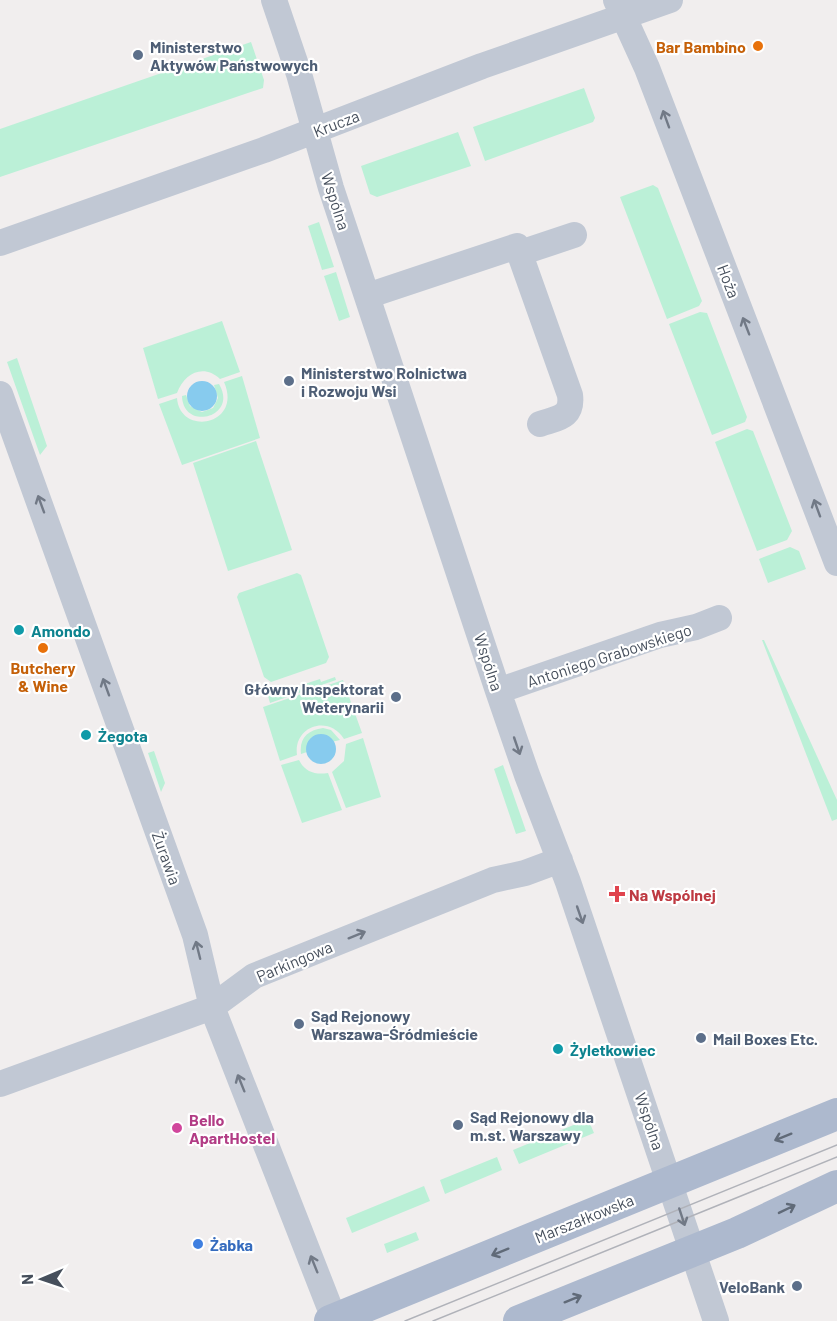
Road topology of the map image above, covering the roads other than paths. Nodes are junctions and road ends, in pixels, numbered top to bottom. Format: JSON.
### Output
{"nodes":[{"id":1,"x":274,"y":0,"type":"edge"},
{"id":2,"x":670,"y":0,"type":"edge"},
{"id":3,"x":619,"y":9,"type":"edge"},
{"id":4,"x":315,"y":131,"type":"junction"},
{"id":5,"x":574,"y":235,"type":"dead end"},
{"id":6,"x":0,"y":243,"type":"edge"},
{"id":7,"x":520,"y":253,"type":"junction"},
{"id":8,"x":367,"y":296,"type":"junction"},
{"id":9,"x":0,"y":394,"type":"edge"},
{"id":10,"x":540,"y":424,"type":"dead end"},
{"id":11,"x":836,"y":554,"type":"edge"},
{"id":12,"x":719,"y":618,"type":"dead end"},
{"id":13,"x":498,"y":691,"type":"junction"},
{"id":14,"x":560,"y":860,"type":"junction"},
{"id":15,"x":212,"y":1007,"type":"junction"},
{"id":16,"x":0,"y":1084,"type":"edge"},
{"id":17,"x":837,"y":1114,"type":"edge"},
{"id":18,"x":671,"y":1183,"type":"junction"},
{"id":19,"x":837,"y":1186,"type":"edge"},
{"id":20,"x":693,"y":1251,"type":"junction"},
{"id":21,"x":333,"y":1321,"type":"edge"},
{"id":22,"x":519,"y":1321,"type":"edge"},
{"id":23,"x":716,"y":1321,"type":"edge"}],
"edges":[{"from":1,"to":4,"type":"street","name":"Wspólna"},
{"from":2,"to":3,"type":"street","name":"Krucza"},
{"from":3,"to":4,"type":"street","name":"Krucza"},
{"from":11,"to":3,"type":"street","name":"Hoża","one_way":true},
{"from":4,"to":6,"type":"street","name":"Krucza"},
{"from":4,"to":8,"type":"street","name":"Wspólna"},
{"from":5,"to":7,"type":"street"},
{"from":7,"to":8,"type":"street"},
{"from":7,"to":10,"type":"street"},
{"from":8,"to":13,"type":"street","name":"Wspólna"},
{"from":15,"to":9,"type":"street","name":"Żurawia","one_way":true},
{"from":12,"to":13,"type":"street","name":"Antoniego Grabowskiego"},
{"from":13,"to":14,"type":"street","name":"Wspólna","one_way":true},
{"from":15,"to":14,"type":"street","name":"Parkingowa","one_way":true},
{"from":14,"to":18,"type":"street","name":"Wspólna","one_way":true},
{"from":15,"to":16,"type":"street","name":"Parkingowa"},
{"from":21,"to":15,"type":"street","name":"Żurawia","one_way":true},
{"from":17,"to":18,"type":"main road","name":"Marszałkowska","one_way":true},
{"from":18,"to":20,"type":"street","name":"Wspólna","one_way":true},
{"from":18,"to":21,"type":"main road","name":"Marszałkowska","one_way":true},
{"from":20,"to":19,"type":"main road","one_way":true},
{"from":22,"to":20,"type":"main road","one_way":true},
{"from":20,"to":23,"type":"street","name":"Wspólna"}]}
